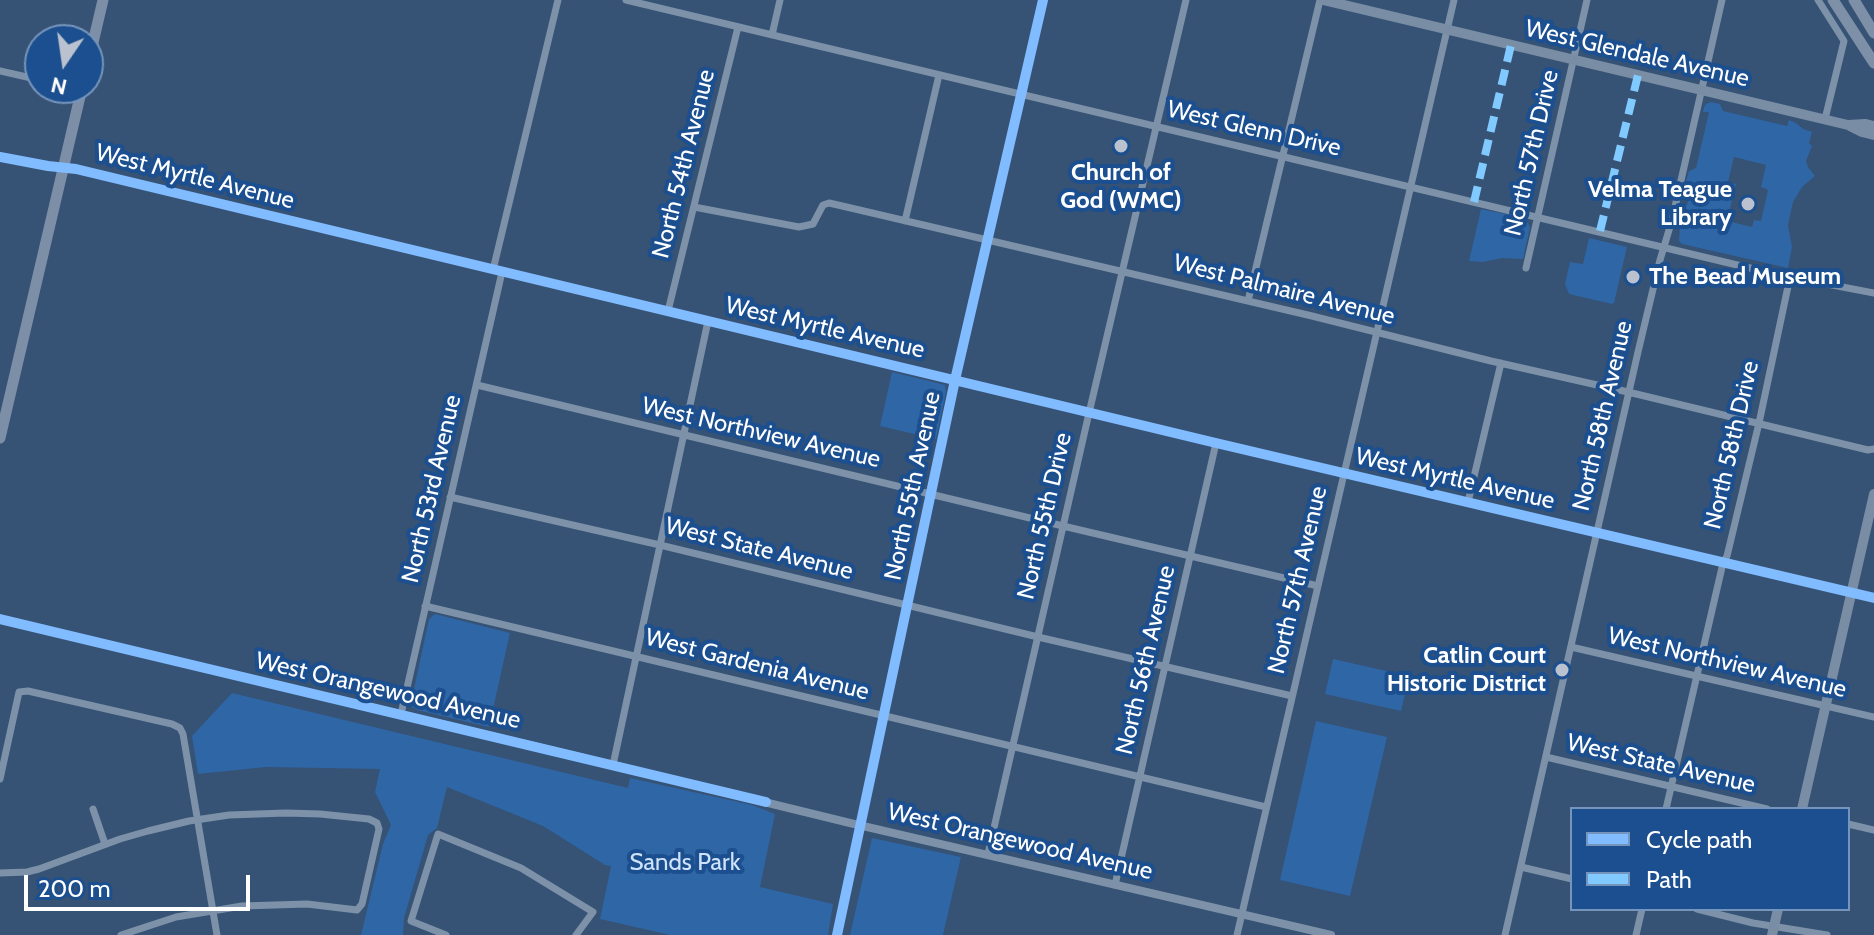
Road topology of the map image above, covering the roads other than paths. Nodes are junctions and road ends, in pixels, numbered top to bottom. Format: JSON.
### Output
{"nodes":[{"id":1,"x":103,"y":0,"type":"edge"},
{"id":2,"x":558,"y":0,"type":"edge"},
{"id":3,"x":626,"y":0,"type":"edge"},
{"id":4,"x":780,"y":0,"type":"edge"},
{"id":5,"x":1043,"y":0,"type":"edge"},
{"id":6,"x":1186,"y":0,"type":"edge"},
{"id":7,"x":1321,"y":0,"type":"edge"},
{"id":8,"x":1454,"y":0,"type":"edge"},
{"id":9,"x":1587,"y":0,"type":"edge"},
{"id":10,"x":1722,"y":0,"type":"edge"},
{"id":11,"x":1818,"y":0,"type":"edge"},
{"id":12,"x":1833,"y":0,"type":"edge"},
{"id":13,"x":1854,"y":0,"type":"edge"},
{"id":14,"x":97,"y":24,"type":"edge"},
{"id":15,"x":738,"y":27,"type":"junction"},
{"id":16,"x":1446,"y":29,"type":"junction"},
{"id":17,"x":1874,"y":33,"type":"edge"},
{"id":18,"x":772,"y":35,"type":"junction"},
{"id":19,"x":1574,"y":60,"type":"junction"},
{"id":20,"x":1874,"y":63,"type":"edge"},
{"id":21,"x":0,"y":71,"type":"edge"},
{"id":22,"x":939,"y":75,"type":"junction"},
{"id":23,"x":24,"y":76,"type":"edge"},
{"id":24,"x":1702,"y":90,"type":"junction"},
{"id":25,"x":1022,"y":94,"type":"junction"},
{"id":26,"x":76,"y":104,"type":"edge"},
{"id":27,"x":1825,"y":119,"type":"junction"},
{"id":28,"x":1848,"y":125,"type":"junction"},
{"id":29,"x":1874,"y":126,"type":"edge"},
{"id":30,"x":1157,"y":127,"type":"junction"},
{"id":31,"x":1874,"y":135,"type":"edge"},
{"id":32,"x":0,"y":157,"type":"edge"},
{"id":33,"x":1282,"y":157,"type":"junction"},
{"id":34,"x":64,"y":168,"type":"junction"},
{"id":35,"x":1410,"y":186,"type":"junction"},
{"id":36,"x":694,"y":207,"type":"junction"},
{"id":37,"x":1538,"y":216,"type":"junction"},
{"id":38,"x":905,"y":221,"type":"junction"},
{"id":39,"x":988,"y":240,"type":"junction"},
{"id":40,"x":1664,"y":247,"type":"junction"},
{"id":41,"x":1526,"y":268,"type":"dead end"},
{"id":42,"x":498,"y":271,"type":"junction"},
{"id":43,"x":1123,"y":272,"type":"junction"},
{"id":44,"x":1790,"y":277,"type":"junction"},
{"id":45,"x":1874,"y":293,"type":"edge"},
{"id":46,"x":1248,"y":301,"type":"junction"},
{"id":47,"x":668,"y":311,"type":"junction"},
{"id":48,"x":708,"y":321,"type":"junction"},
{"id":49,"x":1377,"y":332,"type":"junction"},
{"id":50,"x":1501,"y":363,"type":"junction"},
{"id":51,"x":955,"y":380,"type":"junction"},
{"id":52,"x":477,"y":385,"type":"junction"},
{"id":53,"x":1628,"y":392,"type":"junction"},
{"id":54,"x":1089,"y":413,"type":"junction"},
{"id":55,"x":1759,"y":423,"type":"junction"},
{"id":56,"x":1,"y":434,"type":"edge"},
{"id":57,"x":683,"y":435,"type":"junction"},
{"id":58,"x":1216,"y":443,"type":"junction"},
{"id":59,"x":1874,"y":449,"type":"edge"},
{"id":60,"x":1344,"y":473,"type":"junction"},
{"id":61,"x":1874,"y":494,"type":"edge"},
{"id":62,"x":931,"y":495,"type":"junction"},
{"id":63,"x":450,"y":497,"type":"junction"},
{"id":64,"x":1468,"y":502,"type":"junction"},
{"id":65,"x":1063,"y":526,"type":"junction"},
{"id":66,"x":1597,"y":533,"type":"junction"},
{"id":67,"x":660,"y":545,"type":"junction"},
{"id":68,"x":1190,"y":556,"type":"junction"},
{"id":69,"x":1723,"y":563,"type":"junction"},
{"id":70,"x":1318,"y":586,"type":"junction"},
{"id":71,"x":1852,"y":593,"type":"junction"},
{"id":72,"x":1874,"y":598,"type":"edge"},
{"id":73,"x":908,"y":605,"type":"junction"},
{"id":74,"x":425,"y":606,"type":"junction"},
{"id":75,"x":0,"y":619,"type":"edge"},
{"id":76,"x":1038,"y":637,"type":"junction"},
{"id":77,"x":1571,"y":647,"type":"junction"},
{"id":78,"x":637,"y":657,"type":"junction"},
{"id":79,"x":1165,"y":666,"type":"junction"},
{"id":80,"x":1697,"y":676,"type":"junction"},
{"id":81,"x":1292,"y":696,"type":"junction"},
{"id":82,"x":1825,"y":706,"type":"junction"},
{"id":83,"x":401,"y":714,"type":"junction"},
{"id":84,"x":885,"y":716,"type":"junction"},
{"id":85,"x":1874,"y":717,"type":"edge"},
{"id":86,"x":1013,"y":746,"type":"junction"},
{"id":87,"x":1546,"y":757,"type":"junction"},
{"id":88,"x":613,"y":765,"type":"junction"},
{"id":89,"x":1140,"y":777,"type":"junction"},
{"id":90,"x":0,"y":779,"type":"edge"},
{"id":91,"x":1671,"y":787,"type":"junction"},
{"id":92,"x":1266,"y":807,"type":"junction"},
{"id":93,"x":1666,"y":807,"type":"edge"},
{"id":94,"x":1758,"y":807,"type":"edge"},
{"id":95,"x":1802,"y":807,"type":"edge"},
{"id":96,"x":93,"y":809,"type":"dead end"},
{"id":97,"x":196,"y":820,"type":"junction"},
{"id":98,"x":1850,"y":824,"type":"edge"},
{"id":99,"x":861,"y":826,"type":"junction"},
{"id":100,"x":1874,"y":830,"type":"edge"},
{"id":101,"x":105,"y":844,"type":"junction"},
{"id":102,"x":988,"y":854,"type":"junction"},
{"id":103,"x":1521,"y":867,"type":"junction"},
{"id":104,"x":0,"y":873,"type":"edge"},
{"id":105,"x":1570,"y":879,"type":"edge"},
{"id":106,"x":1115,"y":885,"type":"junction"},
{"id":107,"x":211,"y":910,"type":"junction"},
{"id":108,"x":1642,"y":911,"type":"edge"},
{"id":109,"x":1705,"y":911,"type":"edge"},
{"id":110,"x":1242,"y":915,"type":"junction"},
{"id":111,"x":1773,"y":930,"type":"edge"},
{"id":112,"x":121,"y":935,"type":"edge"},
{"id":113,"x":217,"y":935,"type":"edge"},
{"id":114,"x":446,"y":935,"type":"edge"},
{"id":115,"x":576,"y":935,"type":"edge"},
{"id":116,"x":837,"y":935,"type":"edge"},
{"id":117,"x":1237,"y":935,"type":"edge"},
{"id":118,"x":1331,"y":935,"type":"edge"},
{"id":119,"x":1505,"y":935,"type":"edge"},
{"id":120,"x":1636,"y":935,"type":"edge"},
{"id":121,"x":1827,"y":935,"type":"edge"}],
"edges":[{"from":1,"to":14,"type":"main road"},
{"from":2,"to":42,"type":"street","name":"North 53rd Avenue"},
{"from":3,"to":15,"type":"street","name":"West Glenn Drive"},
{"from":4,"to":18,"type":"street"},
{"from":5,"to":25,"type":"street","name":"North 55th Avenue"},
{"from":6,"to":30,"type":"street","name":"North 55th Drive"},
{"from":7,"to":16,"type":"main road","name":"West Glendale Avenue"},
{"from":7,"to":33,"type":"street"},
{"from":8,"to":16,"type":"street","name":"North 57th Avenue"},
{"from":9,"to":19,"type":"street","name":"North 57th Drive"},
{"from":10,"to":24,"type":"street","name":"North 58th Avenue"},
{"from":11,"to":27,"type":"street"},
{"from":12,"to":20,"type":"highway"},
{"from":13,"to":17,"type":"highway"},
{"from":15,"to":18,"type":"street","name":"West Glenn Drive"},
{"from":15,"to":36,"type":"street","name":"North 54th Avenue"},
{"from":16,"to":19,"type":"main road","name":"West Glendale Avenue"},
{"from":16,"to":35,"type":"street","name":"North 57th Avenue"},
{"from":18,"to":22,"type":"street","name":"West Glenn Drive"},
{"from":19,"to":24,"type":"main road","name":"West Glendale Avenue"},
{"from":19,"to":37,"type":"street","name":"North 57th Drive"},
{"from":21,"to":23,"type":"street"},
{"from":22,"to":25,"type":"street","name":"West Glenn Drive"},
{"from":22,"to":38,"type":"street"},
{"from":24,"to":27,"type":"main road","name":"West Glendale Avenue"},
{"from":24,"to":40,"type":"street","name":"North 58th Avenue"},
{"from":25,"to":30,"type":"street","name":"West Glenn Drive"},
{"from":25,"to":39,"type":"street","name":"North 55th Avenue"},
{"from":26,"to":34,"type":"main road"},
{"from":27,"to":28,"type":"main road","name":"West Glendale Avenue"},
{"from":28,"to":29,"type":"main road","name":"West Glendale Avenue"},
{"from":28,"to":31,"type":"main road","name":"West Glendale Avenue"},
{"from":30,"to":33,"type":"street","name":"West Glenn Drive"},
{"from":30,"to":43,"type":"street","name":"North 55th Drive"},
{"from":32,"to":34,"type":"street","name":"West Myrtle Avenue"},
{"from":33,"to":35,"type":"street","name":"West Glenn Drive"},
{"from":33,"to":46,"type":"street"},
{"from":34,"to":42,"type":"street","name":"West Myrtle Avenue"},
{"from":34,"to":56,"type":"main road"},
{"from":35,"to":37,"type":"street","name":"West Glenn Drive"},
{"from":35,"to":49,"type":"street","name":"North 57th Avenue"},
{"from":36,"to":38,"type":"street","name":"West Palmaire Avenue"},
{"from":36,"to":47,"type":"street","name":"North 54th Avenue"},
{"from":37,"to":40,"type":"street","name":"West Glenn Drive"},
{"from":37,"to":41,"type":"street","name":"North 57th Drive"},
{"from":38,"to":39,"type":"street","name":"West Palmaire Avenue"},
{"from":39,"to":43,"type":"street","name":"West Palmaire Avenue"},
{"from":39,"to":51,"type":"street","name":"North 55th Avenue"},
{"from":40,"to":44,"type":"street","name":"West Glenn Drive"},
{"from":40,"to":53,"type":"street","name":"North 58th Avenue"},
{"from":42,"to":47,"type":"street","name":"West Myrtle Avenue"},
{"from":42,"to":52,"type":"street","name":"North 53rd Avenue"},
{"from":43,"to":46,"type":"street","name":"West Palmaire Avenue"},
{"from":43,"to":54,"type":"street","name":"North 55th Drive"},
{"from":44,"to":45,"type":"street","name":"West Glenn Drive"},
{"from":44,"to":55,"type":"street","name":"North 58th Drive"},
{"from":46,"to":49,"type":"street","name":"West Palmaire Avenue"},
{"from":47,"to":48,"type":"street","name":"West Myrtle Avenue"},
{"from":48,"to":51,"type":"street","name":"West Myrtle Avenue"},
{"from":48,"to":57,"type":"street"},
{"from":49,"to":50,"type":"street","name":"West Palmaire Avenue"},
{"from":49,"to":60,"type":"street","name":"North 57th Avenue"},
{"from":50,"to":53,"type":"street","name":"West Palmaire Avenue"},
{"from":50,"to":64,"type":"street"},
{"from":51,"to":54,"type":"street","name":"West Myrtle Avenue"},
{"from":51,"to":62,"type":"street","name":"North 55th Avenue"},
{"from":52,"to":57,"type":"street","name":"West Northview Avenue"},
{"from":52,"to":63,"type":"street","name":"North 53rd Avenue"},
{"from":53,"to":55,"type":"street","name":"West Palmaire Avenue"},
{"from":53,"to":66,"type":"street","name":"North 58th Avenue"},
{"from":54,"to":58,"type":"street","name":"West Myrtle Avenue"},
{"from":54,"to":65,"type":"street","name":"North 55th Drive"},
{"from":55,"to":59,"type":"street","name":"West Palmaire Avenue"},
{"from":55,"to":69,"type":"street","name":"North 58th Drive"},
{"from":57,"to":62,"type":"street","name":"West Northview Avenue"},
{"from":57,"to":67,"type":"street"},
{"from":58,"to":60,"type":"street","name":"West Myrtle Avenue"},
{"from":58,"to":68,"type":"street","name":"North 56th Avenue"},
{"from":60,"to":64,"type":"street","name":"West Myrtle Avenue"},
{"from":60,"to":70,"type":"street","name":"North 57th Avenue"},
{"from":61,"to":71,"type":"main road"},
{"from":62,"to":65,"type":"street","name":"West Northview Avenue"},
{"from":62,"to":73,"type":"street","name":"North 55th Avenue"},
{"from":63,"to":67,"type":"street","name":"West State Avenue"},
{"from":63,"to":74,"type":"street","name":"North 53rd Avenue"},
{"from":64,"to":66,"type":"street","name":"West Myrtle Avenue"},
{"from":65,"to":68,"type":"street","name":"West Northview Avenue"},
{"from":65,"to":76,"type":"street","name":"North 55th Drive"},
{"from":66,"to":69,"type":"street","name":"West Myrtle Avenue"},
{"from":66,"to":77,"type":"street","name":"North 58th Avenue"},
{"from":67,"to":73,"type":"street","name":"West State Avenue"},
{"from":67,"to":78,"type":"street"},
{"from":68,"to":70,"type":"street","name":"West Northview Avenue"},
{"from":68,"to":79,"type":"street","name":"North 56th Avenue"},
{"from":69,"to":71,"type":"street","name":"West Myrtle Avenue"},
{"from":69,"to":80,"type":"street","name":"North 58th Drive"},
{"from":70,"to":81,"type":"street","name":"North 57th Avenue"},
{"from":71,"to":72,"type":"street","name":"West Myrtle Avenue"},
{"from":71,"to":82,"type":"main road"},
{"from":73,"to":76,"type":"street","name":"West State Avenue"},
{"from":73,"to":84,"type":"street","name":"North 55th Avenue"},
{"from":74,"to":78,"type":"street","name":"West Gardenia Avenue"},
{"from":74,"to":83,"type":"street","name":"North 53rd Avenue"},
{"from":75,"to":83,"type":"street","name":"West Orangewood Avenue"},
{"from":76,"to":79,"type":"street","name":"West State Avenue"},
{"from":76,"to":86,"type":"street","name":"North 55th Drive"},
{"from":77,"to":80,"type":"street","name":"West Northview Avenue"},
{"from":77,"to":87,"type":"street","name":"North 58th Avenue"},
{"from":78,"to":84,"type":"street","name":"West Gardenia Avenue"},
{"from":78,"to":88,"type":"street"},
{"from":79,"to":81,"type":"street","name":"West State Avenue"},
{"from":79,"to":89,"type":"street","name":"North 56th Avenue"},
{"from":80,"to":82,"type":"street","name":"West Northview Avenue"},
{"from":80,"to":91,"type":"street","name":"North 58th Drive"},
{"from":81,"to":92,"type":"street","name":"North 57th Avenue"},
{"from":82,"to":85,"type":"street","name":"West Northview Avenue"},
{"from":82,"to":95,"type":"main road"},
{"from":83,"to":88,"type":"street","name":"West Orangewood Avenue"},
{"from":84,"to":86,"type":"street","name":"West Gardenia Avenue"},
{"from":84,"to":99,"type":"street","name":"North 55th Avenue"},
{"from":86,"to":89,"type":"street","name":"West Gardenia Avenue"},
{"from":86,"to":102,"type":"street","name":"North 55th Drive"},
{"from":87,"to":91,"type":"street","name":"West State Avenue"},
{"from":87,"to":103,"type":"street","name":"North 58th Avenue"},
{"from":88,"to":99,"type":"street","name":"West Orangewood Avenue"},
{"from":89,"to":92,"type":"street","name":"West Gardenia Avenue"},
{"from":89,"to":106,"type":"street","name":"North 56th Avenue"},
{"from":90,"to":97,"type":"street"},
{"from":91,"to":93,"type":"street","name":"North 58th Drive"},
{"from":91,"to":94,"type":"street","name":"West State Avenue"},
{"from":92,"to":110,"type":"street","name":"North 57th Avenue"},
{"from":96,"to":101,"type":"street"},
{"from":97,"to":101,"type":"street"},
{"from":97,"to":107,"type":"street"},
{"from":97,"to":107,"type":"street"},
{"from":98,"to":100,"type":"street"},
{"from":99,"to":102,"type":"street","name":"West Orangewood Avenue"},
{"from":99,"to":116,"type":"street","name":"North 55th Avenue"},
{"from":101,"to":104,"type":"street"},
{"from":102,"to":106,"type":"street","name":"West Orangewood Avenue"},
{"from":103,"to":105,"type":"street"},
{"from":103,"to":119,"type":"street","name":"North 58th Avenue"},
{"from":106,"to":110,"type":"street","name":"West Orangewood Avenue"},
{"from":107,"to":112,"type":"street"},
{"from":107,"to":113,"type":"street"},
{"from":108,"to":120,"type":"street"},
{"from":109,"to":111,"type":"street"},
{"from":110,"to":117,"type":"street","name":"North 57th Avenue"},
{"from":110,"to":118,"type":"street","name":"West Orangewood Avenue"},
{"from":111,"to":121,"type":"street"},
{"from":114,"to":115,"type":"street"}]}
